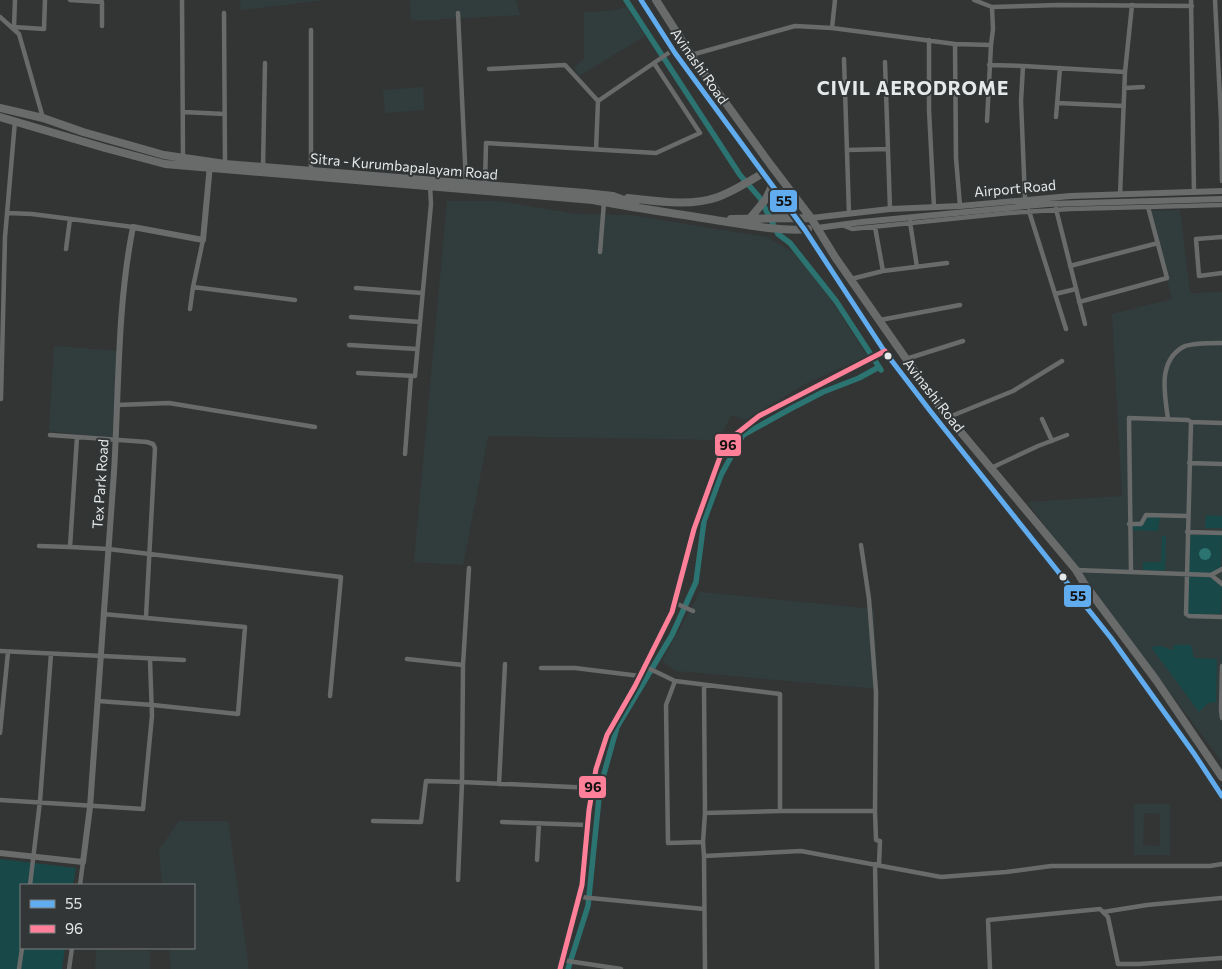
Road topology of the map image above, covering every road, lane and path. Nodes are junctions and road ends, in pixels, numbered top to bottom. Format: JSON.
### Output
{"nodes":[{"id":1,"x":15,"y":0,"type":"edge"},
{"id":2,"x":44,"y":0,"type":"edge"},
{"id":3,"x":70,"y":0,"type":"edge"},
{"id":4,"x":182,"y":0,"type":"edge"},
{"id":5,"x":641,"y":0,"type":"edge"},
{"id":6,"x":656,"y":0,"type":"edge"},
{"id":7,"x":835,"y":0,"type":"edge"},
{"id":8,"x":974,"y":0,"type":"edge"},
{"id":9,"x":1192,"y":0,"type":"edge"},
{"id":10,"x":1215,"y":0,"type":"edge"},
{"id":11,"x":102,"y":1,"type":"edge"},
{"id":12,"x":1060,"y":2,"type":"edge"},
{"id":13,"x":1107,"y":3,"type":"edge"},
{"id":14,"x":1145,"y":3,"type":"edge"},
{"id":15,"x":1132,"y":5,"type":"junction"},
{"id":16,"x":1192,"y":6,"type":"junction"},
{"id":17,"x":992,"y":7,"type":"junction"},
{"id":18,"x":224,"y":13,"type":"dead end"},
{"id":19,"x":458,"y":13,"type":"dead end"},
{"id":20,"x":0,"y":17,"type":"edge"},
{"id":21,"x":102,"y":26,"type":"dead end"},
{"id":22,"x":832,"y":28,"type":"junction"},
{"id":23,"x":310,"y":30,"type":"dead end"},
{"id":24,"x":929,"y":40,"type":"junction"},
{"id":25,"x":955,"y":44,"type":"junction"},
{"id":26,"x":991,"y":45,"type":"junction"},
{"id":27,"x":686,"y":46,"type":"junction"},
{"id":28,"x":673,"y":51,"type":"junction"},
{"id":29,"x":691,"y":55,"type":"junction"},
{"id":30,"x":844,"y":59,"type":"dead end"},
{"id":31,"x":655,"y":62,"type":"junction"},
{"id":32,"x":885,"y":62,"type":"dead end"},
{"id":33,"x":265,"y":63,"type":"dead end"},
{"id":34,"x":989,"y":65,"type":"junction"},
{"id":35,"x":1023,"y":66,"type":"junction"},
{"id":36,"x":1060,"y":68,"type":"junction"},
{"id":37,"x":489,"y":69,"type":"dead end"},
{"id":38,"x":1125,"y":72,"type":"junction"},
{"id":39,"x":1143,"y":87,"type":"dead end"},
{"id":40,"x":1125,"y":88,"type":"junction"},
{"id":41,"x":598,"y":101,"type":"junction"},
{"id":42,"x":1057,"y":103,"type":"junction"},
{"id":43,"x":1124,"y":106,"type":"junction"},
{"id":44,"x":0,"y":108,"type":"edge"},
{"id":45,"x":183,"y":112,"type":"junction"},
{"id":46,"x":225,"y":114,"type":"junction"},
{"id":47,"x":0,"y":117,"type":"edge"},
{"id":48,"x":1056,"y":117,"type":"dead end"},
{"id":49,"x":43,"y":118,"type":"junction"},
{"id":50,"x":987,"y":120,"type":"dead end"},
{"id":51,"x":15,"y":121,"type":"junction"},
{"id":52,"x":888,"y":149,"type":"junction"},
{"id":53,"x":596,"y":150,"type":"junction"},
{"id":54,"x":847,"y":150,"type":"junction"},
{"id":55,"x":183,"y":157,"type":"junction"},
{"id":56,"x":225,"y":164,"type":"junction"},
{"id":57,"x":210,"y":165,"type":"junction"},
{"id":58,"x":263,"y":167,"type":"junction"},
{"id":59,"x":311,"y":171,"type":"junction"},
{"id":60,"x":761,"y":175,"type":"junction"},
{"id":61,"x":1222,"y":180,"type":"edge"},
{"id":62,"x":430,"y":183,"type":"junction"},
{"id":63,"x":466,"y":183,"type":"junction"},
{"id":64,"x":485,"y":184,"type":"junction"},
{"id":65,"x":772,"y":186,"type":"junction"},
{"id":66,"x":1222,"y":191,"type":"edge"},
{"id":67,"x":1194,"y":192,"type":"junction"},
{"id":68,"x":1120,"y":194,"type":"junction"},
{"id":69,"x":609,"y":199,"type":"junction"},
{"id":70,"x":1025,"y":199,"type":"junction"},
{"id":71,"x":1222,"y":199,"type":"edge"},
{"id":72,"x":1222,"y":205,"type":"edge"},
{"id":73,"x":934,"y":206,"type":"junction"},
{"id":74,"x":960,"y":206,"type":"junction"},
{"id":75,"x":1148,"y":207,"type":"junction"},
{"id":76,"x":890,"y":209,"type":"junction"},
{"id":77,"x":1056,"y":210,"type":"junction"},
{"id":78,"x":1029,"y":211,"type":"junction"},
{"id":79,"x":8,"y":213,"type":"junction"},
{"id":80,"x":849,"y":214,"type":"junction"},
{"id":81,"x":754,"y":218,"type":"junction"},
{"id":82,"x":811,"y":218,"type":"junction"},
{"id":83,"x":70,"y":219,"type":"junction"},
{"id":84,"x":796,"y":219,"type":"junction"},
{"id":85,"x":910,"y":222,"type":"junction"},
{"id":86,"x":840,"y":225,"type":"junction"},
{"id":87,"x":875,"y":226,"type":"junction"},
{"id":88,"x":133,"y":227,"type":"junction"},
{"id":89,"x":817,"y":228,"type":"junction"},
{"id":90,"x":804,"y":230,"type":"junction"},
{"id":91,"x":1222,"y":237,"type":"edge"},
{"id":92,"x":202,"y":240,"type":"junction"},
{"id":93,"x":1158,"y":243,"type":"junction"},
{"id":94,"x":66,"y":249,"type":"dead end"},
{"id":95,"x":600,"y":252,"type":"dead end"},
{"id":96,"x":947,"y":263,"type":"dead end"},
{"id":97,"x":1070,"y":266,"type":"junction"},
{"id":98,"x":917,"y":267,"type":"junction"},
{"id":99,"x":883,"y":271,"type":"junction"},
{"id":100,"x":1222,"y":273,"type":"edge"},
{"id":101,"x":851,"y":279,"type":"junction"},
{"id":102,"x":193,"y":287,"type":"junction"},
{"id":103,"x":356,"y":288,"type":"dead end"},
{"id":104,"x":1076,"y":288,"type":"junction"},
{"id":105,"x":422,"y":293,"type":"junction"},
{"id":106,"x":1055,"y":294,"type":"junction"},
{"id":107,"x":295,"y":300,"type":"dead end"},
{"id":108,"x":1079,"y":302,"type":"junction"},
{"id":109,"x":960,"y":305,"type":"dead end"},
{"id":110,"x":190,"y":309,"type":"dead end"},
{"id":111,"x":351,"y":317,"type":"dead end"},
{"id":112,"x":2,"y":319,"type":"edge"},
{"id":113,"x":878,"y":320,"type":"junction"},
{"id":114,"x":420,"y":322,"type":"junction"},
{"id":115,"x":1085,"y":324,"type":"dead end"},
{"id":116,"x":1066,"y":329,"type":"dead end"},
{"id":117,"x":963,"y":341,"type":"dead end"},
{"id":118,"x":1222,"y":343,"type":"edge"},
{"id":119,"x":349,"y":345,"type":"dead end"},
{"id":120,"x":417,"y":349,"type":"junction"},
{"id":121,"x":885,"y":351,"type":"junction"},
{"id":122,"x":906,"y":359,"type":"junction"},
{"id":123,"x":1062,"y":361,"type":"dead end"},
{"id":124,"x":358,"y":373,"type":"dead end"},
{"id":125,"x":411,"y":376,"type":"junction"},
{"id":126,"x":1,"y":399,"type":"edge"},
{"id":127,"x":117,"y":405,"type":"junction"},
{"id":128,"x":949,"y":417,"type":"junction"},
{"id":129,"x":1042,"y":419,"type":"dead end"},
{"id":130,"x":1168,"y":419,"type":"junction"},
{"id":131,"x":1191,"y":422,"type":"junction"},
{"id":132,"x":1222,"y":423,"type":"edge"},
{"id":133,"x":315,"y":427,"type":"dead end"},
{"id":134,"x":50,"y":434,"type":"dead end"},
{"id":135,"x":1067,"y":435,"type":"dead end"},
{"id":136,"x":77,"y":437,"type":"junction"},
{"id":137,"x":115,"y":440,"type":"junction"},
{"id":138,"x":1052,"y":441,"type":"junction"},
{"id":139,"x":405,"y":454,"type":"dead end"},
{"id":140,"x":1189,"y":463,"type":"junction"},
{"id":141,"x":1222,"y":464,"type":"edge"},
{"id":142,"x":991,"y":468,"type":"junction"},
{"id":143,"x":1188,"y":516,"type":"junction"},
{"id":144,"x":1129,"y":524,"type":"junction"},
{"id":145,"x":1187,"y":532,"type":"junction"},
{"id":146,"x":1222,"y":533,"type":"edge"},
{"id":147,"x":861,"y":545,"type":"dead end"},
{"id":148,"x":39,"y":546,"type":"dead end"},
{"id":149,"x":70,"y":547,"type":"junction"},
{"id":150,"x":108,"y":549,"type":"junction"},
{"id":151,"x":150,"y":555,"type":"junction"},
{"id":152,"x":468,"y":568,"type":"dead end"},
{"id":153,"x":1222,"y":569,"type":"edge"},
{"id":154,"x":1076,"y":570,"type":"junction"},
{"id":155,"x":1131,"y":572,"type":"junction"},
{"id":156,"x":1187,"y":575,"type":"junction"},
{"id":157,"x":1211,"y":575,"type":"junction"},
{"id":158,"x":1222,"y":584,"type":"edge"},
{"id":159,"x":678,"y":604,"type":"junction"},
{"id":160,"x":691,"y":610,"type":"dead end"},
{"id":161,"x":103,"y":614,"type":"junction"},
{"id":162,"x":146,"y":617,"type":"junction"},
{"id":163,"x":1222,"y":617,"type":"edge"},
{"id":164,"x":0,"y":651,"type":"edge"},
{"id":165,"x":8,"y":652,"type":"junction"},
{"id":166,"x":51,"y":654,"type":"junction"},
{"id":167,"x":101,"y":657,"type":"junction"},
{"id":168,"x":407,"y":659,"type":"dead end"},
{"id":169,"x":150,"y":660,"type":"junction"},
{"id":170,"x":184,"y":660,"type":"dead end"},
{"id":171,"x":505,"y":664,"type":"dead end"},
{"id":172,"x":463,"y":665,"type":"junction"},
{"id":173,"x":1222,"y":666,"type":"edge"},
{"id":174,"x":645,"y":667,"type":"junction"},
{"id":175,"x":541,"y":668,"type":"dead end"},
{"id":176,"x":640,"y":676,"type":"junction"},
{"id":177,"x":675,"y":681,"type":"junction"},
{"id":178,"x":704,"y":685,"type":"junction"},
{"id":179,"x":330,"y":696,"type":"dead end"},
{"id":180,"x":98,"y":701,"type":"junction"},
{"id":181,"x":153,"y":705,"type":"junction"},
{"id":182,"x":1222,"y":718,"type":"edge"},
{"id":183,"x":0,"y":733,"type":"edge"},
{"id":184,"x":1222,"y":777,"type":"edge"},
{"id":185,"x":462,"y":782,"type":"junction"},
{"id":186,"x":498,"y":784,"type":"junction"},
{"id":187,"x":593,"y":788,"type":"junction"},
{"id":188,"x":1222,"y":796,"type":"edge"},
{"id":189,"x":0,"y":800,"type":"edge"},
{"id":190,"x":40,"y":801,"type":"junction"},
{"id":191,"x":90,"y":807,"type":"junction"},
{"id":192,"x":875,"y":810,"type":"junction"},
{"id":193,"x":780,"y":811,"type":"junction"},
{"id":194,"x":705,"y":814,"type":"junction"},
{"id":195,"x":373,"y":821,"type":"dead end"},
{"id":196,"x":502,"y":822,"type":"dead end"},
{"id":197,"x":539,"y":823,"type":"junction"},
{"id":198,"x":587,"y":825,"type":"junction"},
{"id":199,"x":703,"y":842,"type":"junction"},
{"id":200,"x":0,"y":853,"type":"edge"},
{"id":201,"x":33,"y":856,"type":"junction"},
{"id":202,"x":704,"y":856,"type":"junction"},
{"id":203,"x":537,"y":860,"type":"dead end"},
{"id":204,"x":83,"y":862,"type":"junction"},
{"id":205,"x":877,"y":864,"type":"junction"},
{"id":206,"x":1222,"y":864,"type":"edge"},
{"id":207,"x":458,"y":880,"type":"dead end"},
{"id":208,"x":30,"y":884,"type":"edge"},
{"id":209,"x":80,"y":884,"type":"edge"},
{"id":210,"x":582,"y":898,"type":"junction"},
{"id":211,"x":1222,"y":898,"type":"edge"},
{"id":212,"x":704,"y":909,"type":"junction"},
{"id":213,"x":1103,"y":912,"type":"junction"},
{"id":214,"x":22,"y":949,"type":"edge"},
{"id":215,"x":72,"y":949,"type":"edge"},
{"id":216,"x":1222,"y":958,"type":"edge"},
{"id":217,"x":563,"y":960,"type":"junction"},
{"id":218,"x":19,"y":969,"type":"edge"},
{"id":219,"x":69,"y":969,"type":"edge"},
{"id":220,"x":560,"y":969,"type":"edge"},
{"id":221,"x":621,"y":969,"type":"edge"},
{"id":222,"x":705,"y":969,"type":"edge"},
{"id":223,"x":877,"y":969,"type":"edge"},
{"id":224,"x":990,"y":969,"type":"edge"}],
"edges":[{"from":1,"to":2,"type":"street"},
{"from":3,"to":11,"type":"street"},
{"from":4,"to":45,"type":"street"},
{"from":5,"to":28,"type":"main road","name":"Avinashi Road"},
{"from":6,"to":27,"type":"main road","name":"Avinashi Road"},
{"from":7,"to":22,"type":"street"},
{"from":8,"to":17,"type":"street"},
{"from":9,"to":16,"type":"street"},
{"from":10,"to":61,"type":"street"},
{"from":11,"to":21,"type":"street"},
{"from":12,"to":13,"type":"street"},
{"from":12,"to":17,"type":"street"},
{"from":13,"to":15,"type":"street"},
{"from":14,"to":15,"type":"street"},
{"from":14,"to":16,"type":"street"},
{"from":15,"to":38,"type":"street"},
{"from":16,"to":67,"type":"street"},
{"from":17,"to":26,"type":"street"},
{"from":18,"to":46,"type":"street"},
{"from":19,"to":63,"type":"street"},
{"from":20,"to":49,"type":"street"},
{"from":22,"to":24,"type":"street"},
{"from":22,"to":29,"type":"street"},
{"from":23,"to":59,"type":"street"},
{"from":24,"to":25,"type":"street"},
{"from":24,"to":73,"type":"street"},
{"from":25,"to":26,"type":"street"},
{"from":25,"to":74,"type":"street"},
{"from":26,"to":34,"type":"street"},
{"from":27,"to":28,"type":"main road"},
{"from":27,"to":29,"type":"main road","name":"Avinashi Road"},
{"from":28,"to":31,"type":"street"},
{"from":28,"to":60,"type":"main road","name":"Avinashi Road"},
{"from":29,"to":82,"type":"main road","name":"Avinashi Road"},
{"from":30,"to":54,"type":"street"},
{"from":31,"to":41,"type":"street"},
{"from":31,"to":53,"type":"street"},
{"from":32,"to":52,"type":"street"},
{"from":33,"to":58,"type":"street"},
{"from":34,"to":35,"type":"street"},
{"from":34,"to":50,"type":"street"},
{"from":35,"to":36,"type":"street"},
{"from":35,"to":70,"type":"street"},
{"from":36,"to":38,"type":"street"},
{"from":36,"to":42,"type":"street"},
{"from":37,"to":41,"type":"street"},
{"from":38,"to":40,"type":"street"},
{"from":39,"to":40,"type":"street"},
{"from":40,"to":43,"type":"street"},
{"from":41,"to":53,"type":"street"},
{"from":42,"to":43,"type":"street"},
{"from":42,"to":48,"type":"street"},
{"from":43,"to":68,"type":"street"},
{"from":44,"to":49,"type":"main road","name":"Sitra - Kurumbapalayam Road"},
{"from":45,"to":46,"type":"street"},
{"from":45,"to":55,"type":"street"},
{"from":46,"to":56,"type":"street"},
{"from":47,"to":51,"type":"main road"},
{"from":49,"to":55,"type":"main road","name":"Sitra - Kurumbapalayam Road"},
{"from":51,"to":57,"type":"main road"},
{"from":51,"to":79,"type":"street"},
{"from":52,"to":54,"type":"street"},
{"from":52,"to":76,"type":"street"},
{"from":53,"to":64,"type":"street"},
{"from":54,"to":80,"type":"street"},
{"from":55,"to":57,"type":"main road","name":"Sitra - Kurumbapalayam Road"},
{"from":56,"to":57,"type":"main road","name":"Sitra - Kurumbapalayam Road"},
{"from":56,"to":58,"type":"main road","name":"Sitra - Kurumbapalayam Road"},
{"from":57,"to":62,"type":"main road","name":"Sitra - Kurumbapalayam Road"},
{"from":57,"to":92,"type":"street"},
{"from":58,"to":59,"type":"main road","name":"Sitra - Kurumbapalayam Road"},
{"from":59,"to":62,"type":"main road","name":"Sitra - Kurumbapalayam Road"},
{"from":60,"to":65,"type":"main road","name":"Avinashi Road"},
{"from":60,"to":69,"type":"main road"},
{"from":62,"to":63,"type":"main road","name":"Sitra - Kurumbapalayam Road"},
{"from":62,"to":69,"type":"main road","name":"Sitra - Kurumbapalayam Road"},
{"from":62,"to":105,"type":"street"},
{"from":63,"to":64,"type":"main road","name":"Sitra - Kurumbapalayam Road"},
{"from":64,"to":69,"type":"main road","name":"Sitra - Kurumbapalayam Road"},
{"from":65,"to":81,"type":"main road"},
{"from":65,"to":84,"type":"main road","name":"Avinashi Road"},
{"from":66,"to":67,"type":"street","name":"Airport Road"},
{"from":67,"to":68,"type":"street","name":"Airport Road"},
{"from":68,"to":70,"type":"street","name":"Airport Road"},
{"from":69,"to":81,"type":"main road","name":"Sitra - Kurumbapalayam Road"},
{"from":69,"to":90,"type":"main road","name":"Sitra - Kurumbapalayam Road"},
{"from":69,"to":95,"type":"street"},
{"from":70,"to":74,"type":"street","name":"Airport Road"},
{"from":71,"to":86,"type":"street","name":"Airport Road"},
{"from":72,"to":75,"type":"street"},
{"from":73,"to":74,"type":"street","name":"Airport Road"},
{"from":73,"to":76,"type":"street","name":"Airport Road"},
{"from":75,"to":77,"type":"street"},
{"from":75,"to":93,"type":"street"},
{"from":76,"to":80,"type":"street","name":"Airport Road"},
{"from":77,"to":78,"type":"street"},
{"from":77,"to":97,"type":"street"},
{"from":78,"to":85,"type":"street"},
{"from":78,"to":106,"type":"street"},
{"from":79,"to":83,"type":"street"},
{"from":79,"to":112,"type":"street"},
{"from":80,"to":82,"type":"street","name":"Airport Road"},
{"from":81,"to":84,"type":"main road","name":"Sitra - Kurumbapalayam Road"},
{"from":82,"to":84,"type":"main road","name":"Sitra - Kurumbapalayam Road"},
{"from":82,"to":89,"type":"main road","name":"Avinashi Road"},
{"from":83,"to":88,"type":"street"},
{"from":83,"to":94,"type":"street"},
{"from":84,"to":90,"type":"main road","name":"Avinashi Road"},
{"from":85,"to":87,"type":"street"},
{"from":85,"to":98,"type":"street"},
{"from":86,"to":87,"type":"street"},
{"from":86,"to":89,"type":"street","name":"Airport Road"},
{"from":87,"to":99,"type":"street"},
{"from":88,"to":92,"type":"street"},
{"from":88,"to":127,"type":"street","name":"Tex Park Road"},
{"from":89,"to":90,"type":"main road","name":"Sitra - Kurumbapalayam Road"},
{"from":89,"to":101,"type":"main road","name":"Avinashi Road"},
{"from":90,"to":121,"type":"main road","name":"Avinashi Road"},
{"from":91,"to":100,"type":"street"},
{"from":92,"to":102,"type":"street"},
{"from":93,"to":97,"type":"street"},
{"from":93,"to":108,"type":"street"},
{"from":96,"to":98,"type":"street"},
{"from":97,"to":104,"type":"street"},
{"from":98,"to":99,"type":"street"},
{"from":99,"to":101,"type":"street"},
{"from":101,"to":113,"type":"main road","name":"Avinashi Road"},
{"from":102,"to":107,"type":"street"},
{"from":102,"to":110,"type":"street"},
{"from":103,"to":105,"type":"street"},
{"from":104,"to":106,"type":"street"},
{"from":104,"to":108,"type":"street"},
{"from":105,"to":114,"type":"street"},
{"from":106,"to":116,"type":"street"},
{"from":108,"to":115,"type":"street"},
{"from":109,"to":113,"type":"street"},
{"from":111,"to":114,"type":"street"},
{"from":112,"to":126,"type":"street"},
{"from":113,"to":122,"type":"main road","name":"Avinashi Road"},
{"from":114,"to":120,"type":"street"},
{"from":117,"to":122,"type":"street"},
{"from":118,"to":130,"type":"street"},
{"from":119,"to":120,"type":"street"},
{"from":120,"to":125,"type":"street"},
{"from":121,"to":159,"type":"street"},
{"from":121,"to":188,"type":"main road","name":"Avinashi Road"},
{"from":122,"to":128,"type":"main road","name":"Avinashi Road"},
{"from":123,"to":128,"type":"street"},
{"from":124,"to":125,"type":"street"},
{"from":125,"to":139,"type":"street"},
{"from":127,"to":133,"type":"street"},
{"from":127,"to":137,"type":"street","name":"Tex Park Road"},
{"from":128,"to":142,"type":"main road","name":"Avinashi Road"},
{"from":129,"to":138,"type":"street"},
{"from":130,"to":131,"type":"street"},
{"from":130,"to":144,"type":"street"},
{"from":131,"to":132,"type":"street"},
{"from":131,"to":140,"type":"street"},
{"from":134,"to":136,"type":"street"},
{"from":135,"to":138,"type":"street"},
{"from":136,"to":137,"type":"street"},
{"from":136,"to":149,"type":"street"},
{"from":137,"to":150,"type":"street","name":"Tex Park Road"},
{"from":137,"to":151,"type":"street"},
{"from":138,"to":142,"type":"street"},
{"from":140,"to":141,"type":"street"},
{"from":140,"to":143,"type":"street"},
{"from":142,"to":154,"type":"main road","name":"Avinashi Road"},
{"from":143,"to":144,"type":"street"},
{"from":143,"to":145,"type":"street"},
{"from":144,"to":155,"type":"street"},
{"from":145,"to":146,"type":"street"},
{"from":145,"to":156,"type":"street"},
{"from":147,"to":192,"type":"street"},
{"from":148,"to":149,"type":"street"},
{"from":149,"to":150,"type":"street"},
{"from":150,"to":151,"type":"street"},
{"from":150,"to":161,"type":"street","name":"Tex Park Road"},
{"from":151,"to":162,"type":"street"},
{"from":151,"to":179,"type":"street"},
{"from":152,"to":172,"type":"street"},
{"from":153,"to":157,"type":"street"},
{"from":154,"to":155,"type":"street"},
{"from":154,"to":184,"type":"main road","name":"Avinashi Road"},
{"from":155,"to":156,"type":"street"},
{"from":156,"to":157,"type":"street"},
{"from":156,"to":163,"type":"street"},
{"from":157,"to":158,"type":"street"},
{"from":159,"to":160,"type":"street"},
{"from":159,"to":174,"type":"street"},
{"from":161,"to":162,"type":"street"},
{"from":161,"to":167,"type":"street","name":"Tex Park Road"},
{"from":162,"to":181,"type":"street"},
{"from":164,"to":165,"type":"street"},
{"from":165,"to":166,"type":"street"},
{"from":165,"to":183,"type":"street"},
{"from":166,"to":167,"type":"street"},
{"from":166,"to":190,"type":"street"},
{"from":167,"to":169,"type":"street"},
{"from":167,"to":180,"type":"street","name":"Tex Park Road"},
{"from":168,"to":172,"type":"street"},
{"from":169,"to":170,"type":"street"},
{"from":169,"to":181,"type":"street"},
{"from":171,"to":186,"type":"street"},
{"from":172,"to":185,"type":"street"},
{"from":173,"to":182,"type":"street"},
{"from":174,"to":176,"type":"street"},
{"from":174,"to":177,"type":"street"},
{"from":175,"to":176,"type":"street"},
{"from":176,"to":187,"type":"street"},
{"from":177,"to":178,"type":"street"},
{"from":177,"to":199,"type":"street"},
{"from":178,"to":193,"type":"street"},
{"from":178,"to":194,"type":"street"},
{"from":180,"to":181,"type":"street"},
{"from":180,"to":191,"type":"street","name":"Tex Park Road"},
{"from":181,"to":191,"type":"street"},
{"from":185,"to":186,"type":"street"},
{"from":185,"to":195,"type":"street"},
{"from":185,"to":207,"type":"street"},
{"from":186,"to":187,"type":"street"},
{"from":187,"to":198,"type":"street"},
{"from":189,"to":190,"type":"street"},
{"from":190,"to":191,"type":"street"},
{"from":190,"to":201,"type":"street"},
{"from":191,"to":204,"type":"street","name":"Tex Park Road"},
{"from":192,"to":193,"type":"street"},
{"from":192,"to":205,"type":"street"},
{"from":193,"to":194,"type":"street"},
{"from":194,"to":199,"type":"street"},
{"from":196,"to":197,"type":"street"},
{"from":197,"to":198,"type":"street"},
{"from":197,"to":203,"type":"street"},
{"from":198,"to":210,"type":"street"},
{"from":199,"to":202,"type":"street"},
{"from":200,"to":201,"type":"street"},
{"from":201,"to":204,"type":"street"},
{"from":201,"to":208,"type":"street"},
{"from":202,"to":205,"type":"street"},
{"from":202,"to":212,"type":"street"},
{"from":204,"to":209,"type":"street","name":"Tex Park Road"},
{"from":205,"to":206,"type":"street"},
{"from":205,"to":223,"type":"street"},
{"from":210,"to":212,"type":"street"},
{"from":210,"to":217,"type":"street"},
{"from":211,"to":213,"type":"street"},
{"from":212,"to":222,"type":"street"},
{"from":213,"to":216,"type":"street"},
{"from":213,"to":224,"type":"street"},
{"from":214,"to":218,"type":"street"},
{"from":215,"to":219,"type":"street"},
{"from":217,"to":220,"type":"street"},
{"from":217,"to":221,"type":"street"}]}
